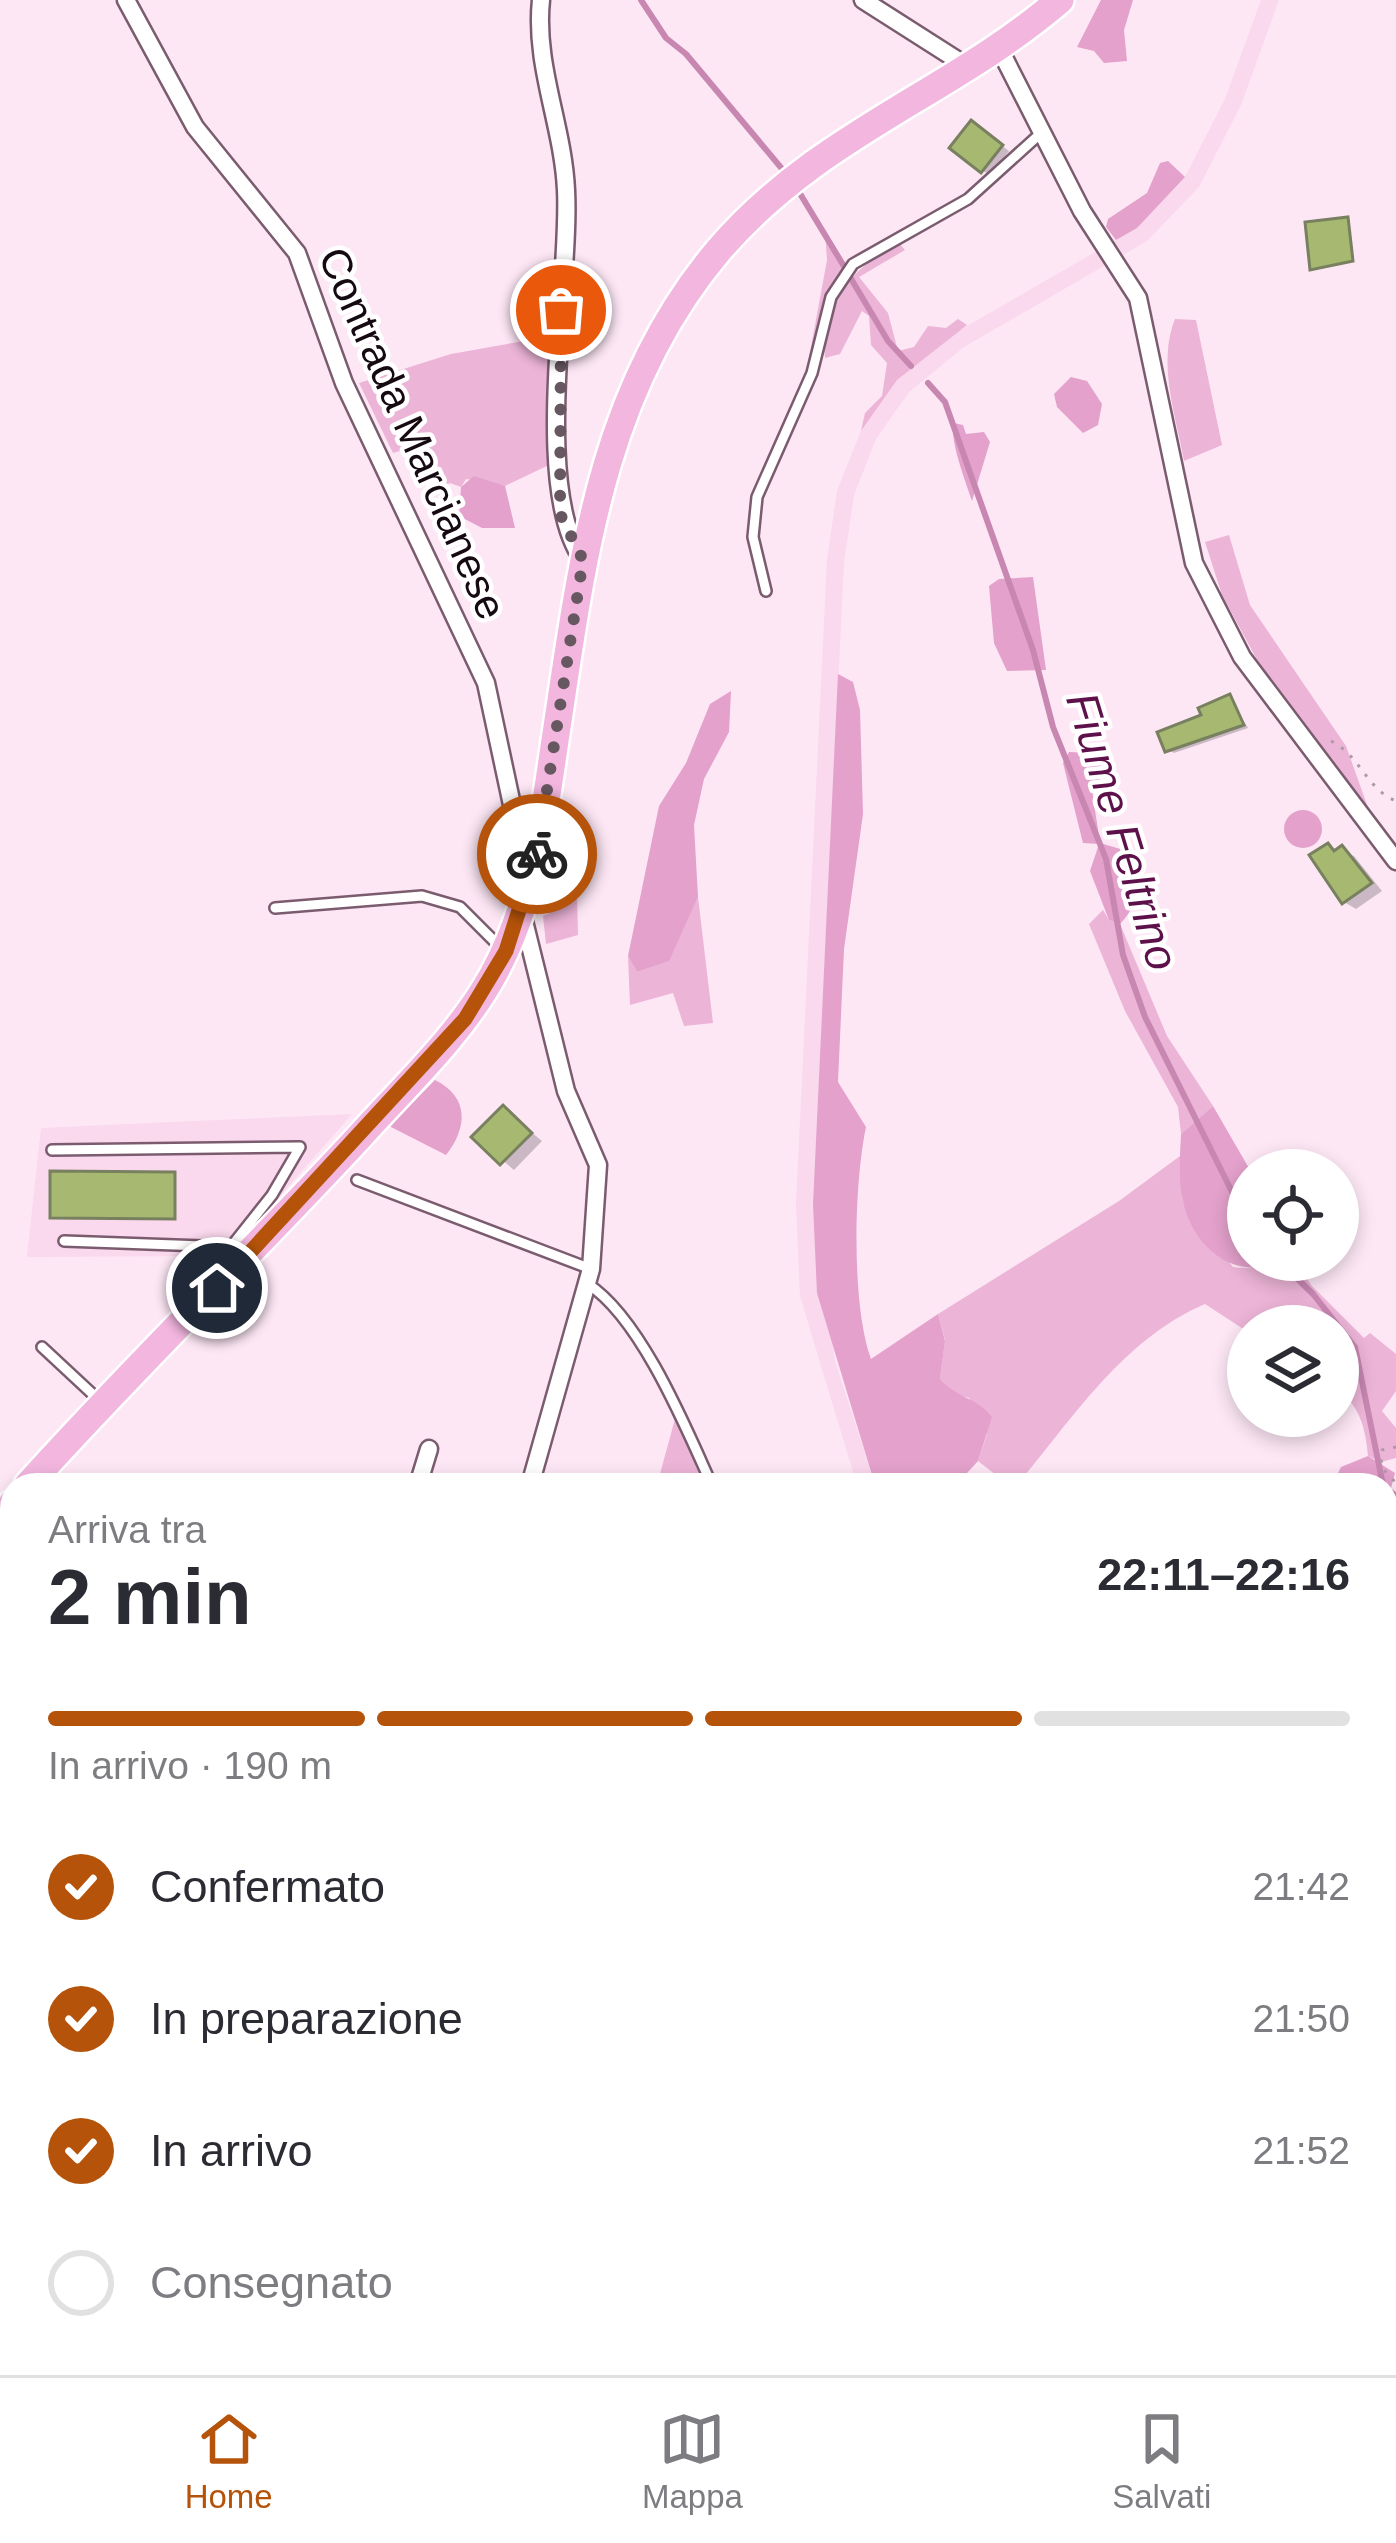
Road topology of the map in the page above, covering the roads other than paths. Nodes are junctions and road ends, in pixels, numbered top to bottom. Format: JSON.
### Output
{"nodes":[{"id":1,"x":126,"y":0,"type":"edge"},
{"id":2,"x":541,"y":0,"type":"edge"},
{"id":3,"x":863,"y":0,"type":"edge"},
{"id":4,"x":1056,"y":1,"type":"edge"},
{"id":5,"x":997,"y":44,"type":"junction"},
{"id":6,"x":964,"y":65,"type":"junction"},
{"id":7,"x":1041,"y":133,"type":"junction"},
{"id":8,"x":583,"y":560,"type":"junction"},
{"id":9,"x":766,"y":591,"type":"dead end"},
{"id":10,"x":1396,"y":861,"type":"edge"},
{"id":11,"x":534,"y":863,"type":"junction"},
{"id":12,"x":274,"y":908,"type":"dead end"},
{"id":13,"x":522,"y":913,"type":"junction"},
{"id":14,"x":506,"y":951,"type":"junction"},
{"id":15,"x":52,"y":1150,"type":"dead end"},
{"id":16,"x":357,"y":1180,"type":"dead end"},
{"id":17,"x":64,"y":1241,"type":"dead end"},
{"id":18,"x":233,"y":1258,"type":"junction"},
{"id":19,"x":589,"y":1276,"type":"junction"},
{"id":20,"x":42,"y":1347,"type":"dead end"},
{"id":21,"x":104,"y":1404,"type":"junction"},
{"id":22,"x":429,"y":1449,"type":"dead end"},
{"id":23,"x":41,"y":1473,"type":"edge"},
{"id":24,"x":422,"y":1473,"type":"edge"},
{"id":25,"x":533,"y":1473,"type":"edge"},
{"id":26,"x":706,"y":1473,"type":"edge"}],
"edges":[{"from":1,"to":11,"type":"street","name":"Contrada Marcianese"},
{"from":2,"to":8,"type":"street"},
{"from":3,"to":6,"type":"street"},
{"from":4,"to":5,"type":"main road"},
{"from":5,"to":6,"type":"main road"},
{"from":5,"to":7,"type":"street"},
{"from":6,"to":8,"type":"main road"},
{"from":7,"to":9,"type":"lane"},
{"from":7,"to":10,"type":"street"},
{"from":8,"to":11,"type":"main road"},
{"from":11,"to":13,"type":"main road"},
{"from":12,"to":14,"type":"lane"},
{"from":13,"to":14,"type":"main road"},
{"from":13,"to":19,"type":"street"},
{"from":14,"to":18,"type":"main road"},
{"from":15,"to":18,"type":"lane"},
{"from":16,"to":19,"type":"lane"},
{"from":17,"to":18,"type":"lane"},
{"from":18,"to":21,"type":"main road"},
{"from":19,"to":25,"type":"street"},
{"from":19,"to":26,"type":"lane"},
{"from":20,"to":21,"type":"lane"},
{"from":21,"to":23,"type":"main road"},
{"from":22,"to":24,"type":"street"}]}
